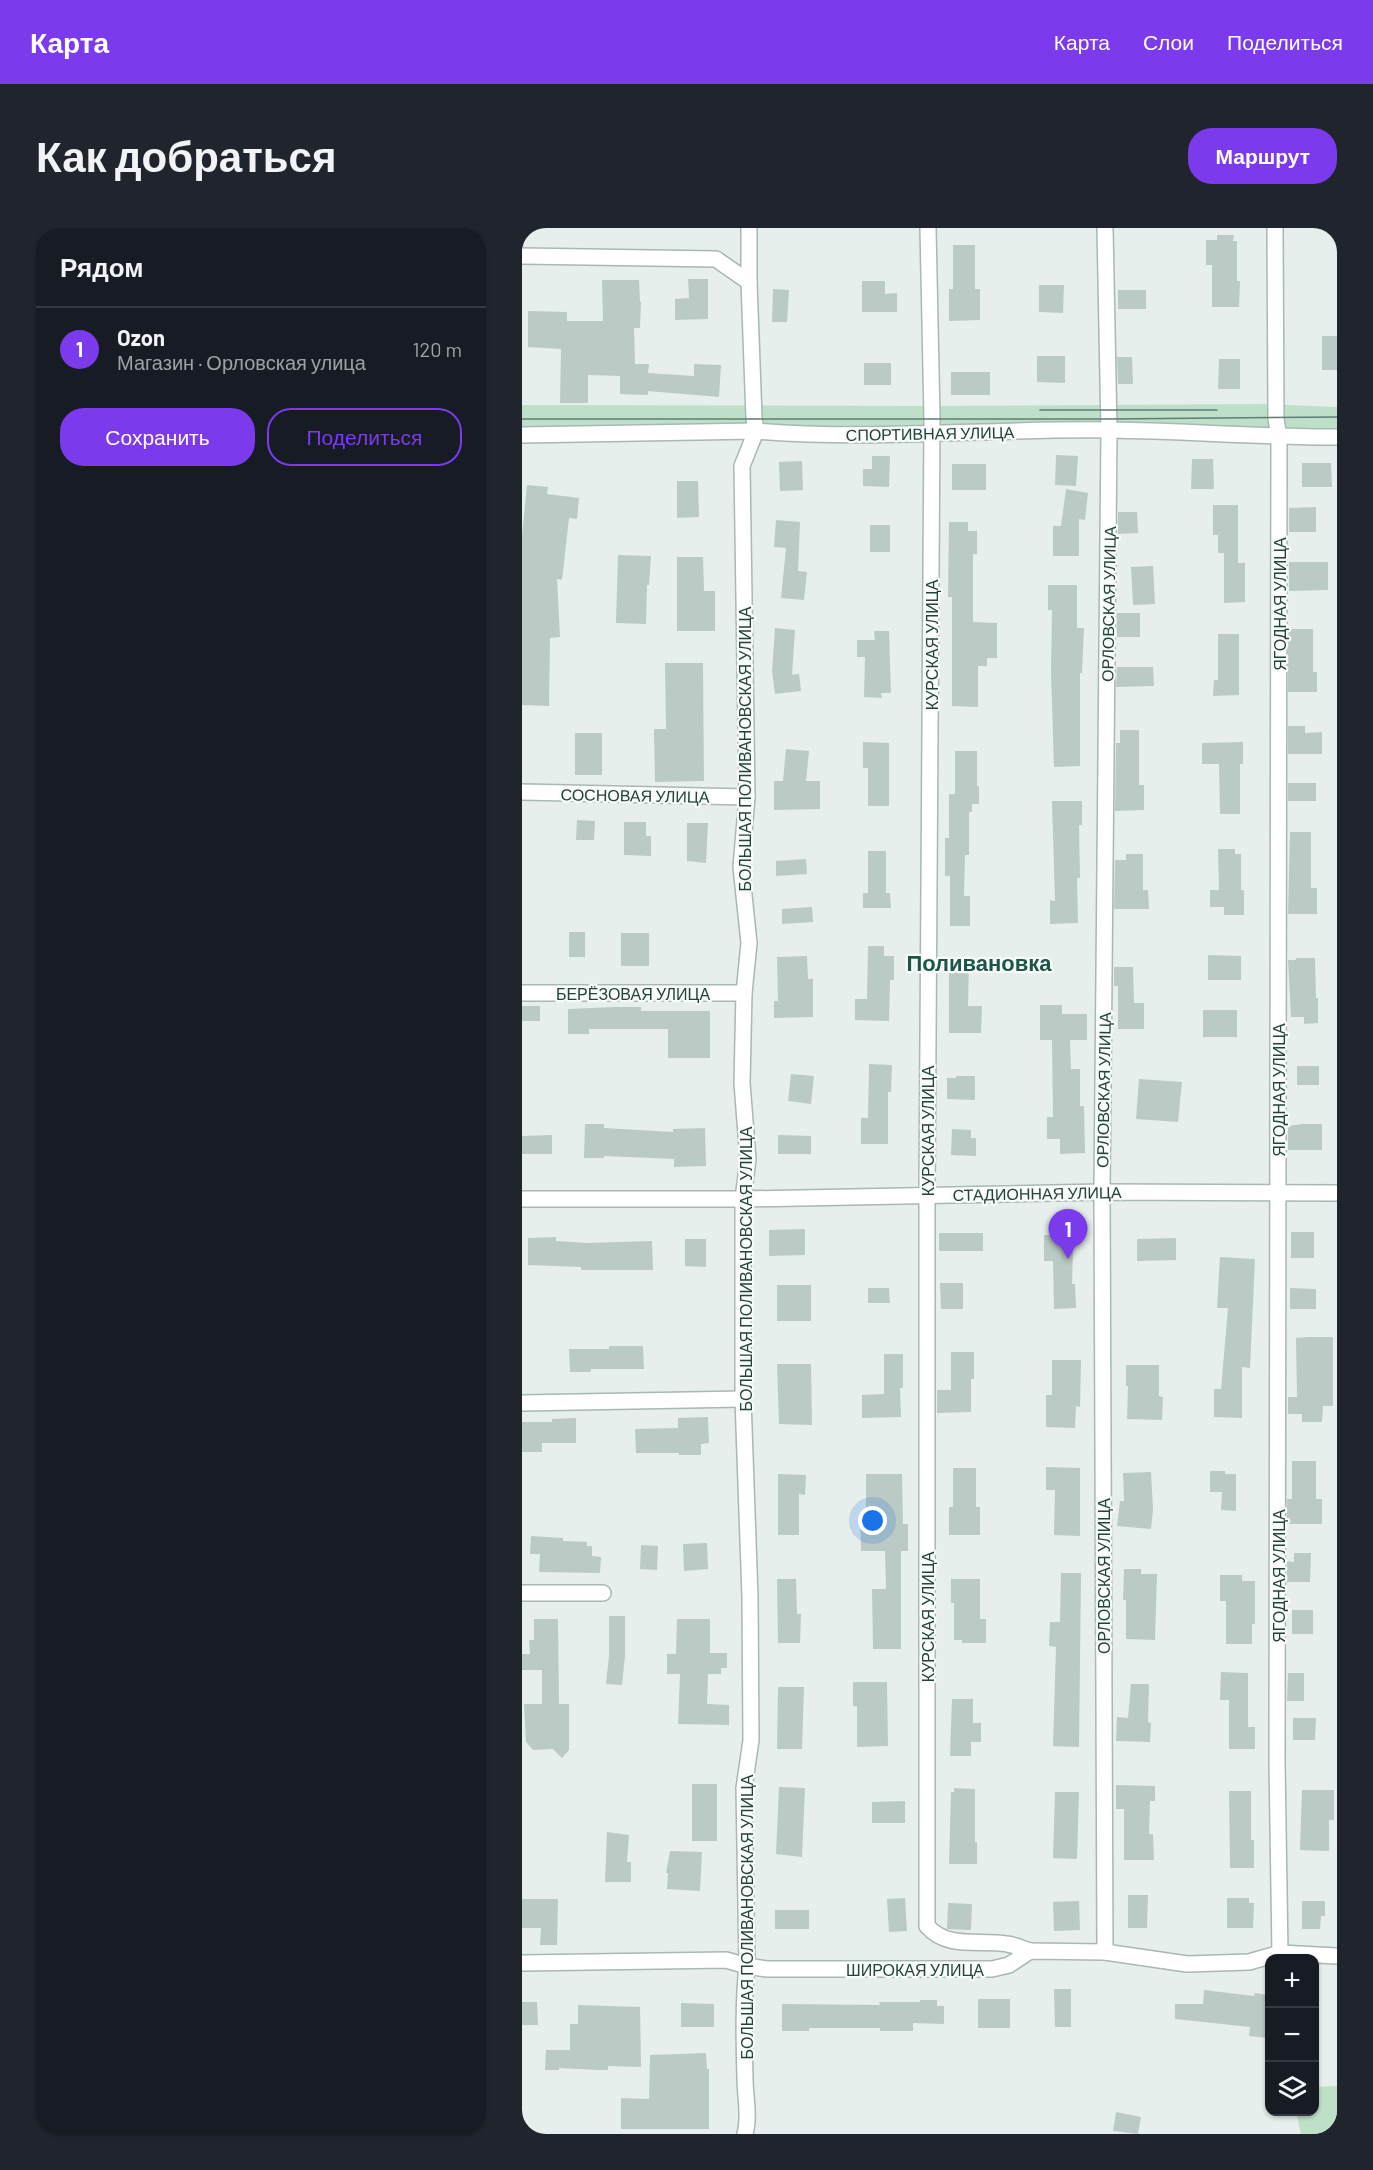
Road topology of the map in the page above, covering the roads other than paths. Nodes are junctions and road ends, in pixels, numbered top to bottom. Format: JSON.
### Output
{"nodes":[{"id":1,"x":749,"y":228,"type":"edge"},
{"id":2,"x":928,"y":228,"type":"edge"},
{"id":3,"x":1105,"y":228,"type":"edge"},
{"id":4,"x":1275,"y":228,"type":"edge"},
{"id":5,"x":522,"y":256,"type":"edge"},
{"id":6,"x":749,"y":282,"type":"junction"},
{"id":7,"x":1109,"y":430,"type":"junction"},
{"id":8,"x":756,"y":431,"type":"junction"},
{"id":9,"x":932,"y":434,"type":"junction"},
{"id":10,"x":522,"y":435,"type":"edge"},
{"id":11,"x":540,"y":435,"type":"junction"},
{"id":12,"x":1279,"y":437,"type":"junction"},
{"id":13,"x":1337,"y":437,"type":"edge"},
{"id":14,"x":522,"y":444,"type":"edge"},
{"id":15,"x":522,"y":792,"type":"edge"},
{"id":16,"x":747,"y":797,"type":"junction"},
{"id":17,"x":522,"y":993,"type":"edge"},
{"id":18,"x":744,"y":993,"type":"junction"},
{"id":19,"x":1102,"y":1192,"type":"junction"},
{"id":20,"x":1278,"y":1193,"type":"junction"},
{"id":21,"x":1337,"y":1193,"type":"edge"},
{"id":22,"x":927,"y":1194,"type":"junction"},
{"id":23,"x":522,"y":1199,"type":"edge"},
{"id":24,"x":743,"y":1199,"type":"junction"},
{"id":25,"x":744,"y":1399,"type":"junction"},
{"id":26,"x":522,"y":1403,"type":"edge"},
{"id":27,"x":522,"y":1593,"type":"edge"},
{"id":28,"x":603,"y":1593,"type":"dead end"},
{"id":29,"x":1030,"y":1952,"type":"junction"},
{"id":30,"x":1105,"y":1952,"type":"junction"},
{"id":31,"x":1280,"y":1953,"type":"junction"},
{"id":32,"x":1337,"y":1956,"type":"edge"},
{"id":33,"x":522,"y":1963,"type":"edge"},
{"id":34,"x":747,"y":1966,"type":"junction"},
{"id":35,"x":744,"y":2134,"type":"edge"}],
"edges":[{"from":1,"to":6,"type":"street","name":"БОЛЬШАЯ ПОЛИВАНОВСКАЯ УЛИЦА"},
{"from":2,"to":9,"type":"street","name":"КУРСКАЯ УЛИЦА"},
{"from":3,"to":7,"type":"street","name":"ОРЛОВСКАЯ УЛИЦА"},
{"from":4,"to":12,"type":"street","name":"ЯГОДНАЯ УЛИЦА"},
{"from":5,"to":6,"type":"street"},
{"from":6,"to":8,"type":"street","name":"БОЛЬШАЯ ПОЛИВАНОВСКАЯ УЛИЦА"},
{"from":7,"to":9,"type":"street","name":"СПОРТИВНАЯ УЛИЦА"},
{"from":7,"to":12,"type":"street","name":"СПОРТИВНАЯ УЛИЦА"},
{"from":7,"to":19,"type":"street","name":"ОРЛОВСКАЯ УЛИЦА"},
{"from":8,"to":9,"type":"street","name":"СПОРТИВНАЯ УЛИЦА"},
{"from":8,"to":11,"type":"street","name":"СПОРТИВНАЯ УЛИЦА"},
{"from":8,"to":16,"type":"street","name":"БОЛЬШАЯ ПОЛИВАНОВСКАЯ УЛИЦА"},
{"from":9,"to":22,"type":"street","name":"КУРСКАЯ УЛИЦА"},
{"from":10,"to":11,"type":"street","name":"СПОРТИВНАЯ УЛИЦА"},
{"from":11,"to":14,"type":"street"},
{"from":12,"to":13,"type":"street","name":"СПОРТИВНАЯ УЛИЦА"},
{"from":12,"to":20,"type":"street","name":"ЯГОДНАЯ УЛИЦА"},
{"from":15,"to":16,"type":"street","name":"СОСНОВАЯ УЛИЦА"},
{"from":16,"to":18,"type":"street","name":"БОЛЬШАЯ ПОЛИВАНОВСКАЯ УЛИЦА"},
{"from":17,"to":18,"type":"street","name":"БЕРЁЗОВАЯ УЛИЦА"},
{"from":18,"to":24,"type":"street","name":"БОЛЬШАЯ ПОЛИВАНОВСКАЯ УЛИЦА"},
{"from":19,"to":20,"type":"street","name":"СТАДИОННАЯ УЛИЦА"},
{"from":19,"to":22,"type":"street","name":"СТАДИОННАЯ УЛИЦА"},
{"from":19,"to":30,"type":"street","name":"ОРЛОВСКАЯ УЛИЦА"},
{"from":20,"to":21,"type":"street","name":"СТАДИОННАЯ УЛИЦА"},
{"from":20,"to":31,"type":"street","name":"ЯГОДНАЯ УЛИЦА"},
{"from":22,"to":24,"type":"street","name":"СТАДИОННАЯ УЛИЦА"},
{"from":22,"to":29,"type":"street","name":"КУРСКАЯ УЛИЦА"},
{"from":23,"to":24,"type":"street","name":"СТАДИОННАЯ УЛИЦА"},
{"from":24,"to":25,"type":"street","name":"БОЛЬШАЯ ПОЛИВАНОВСКАЯ УЛИЦА"},
{"from":25,"to":26,"type":"street"},
{"from":25,"to":34,"type":"street","name":"БОЛЬШАЯ ПОЛИВАНОВСКАЯ УЛИЦА"},
{"from":27,"to":28,"type":"street"},
{"from":29,"to":30,"type":"street","name":"ШИРОКАЯ УЛИЦА"},
{"from":29,"to":34,"type":"street","name":"ШИРОКАЯ УЛИЦА"},
{"from":30,"to":31,"type":"street","name":"ШИРОКАЯ УЛИЦА"},
{"from":31,"to":32,"type":"street","name":"ШИРОКАЯ УЛИЦА"},
{"from":33,"to":34,"type":"street","name":"ШИРОКАЯ УЛИЦА"},
{"from":34,"to":35,"type":"street","name":"БОЛЬШАЯ ПОЛИВАНОВСКАЯ УЛИЦА"}]}
